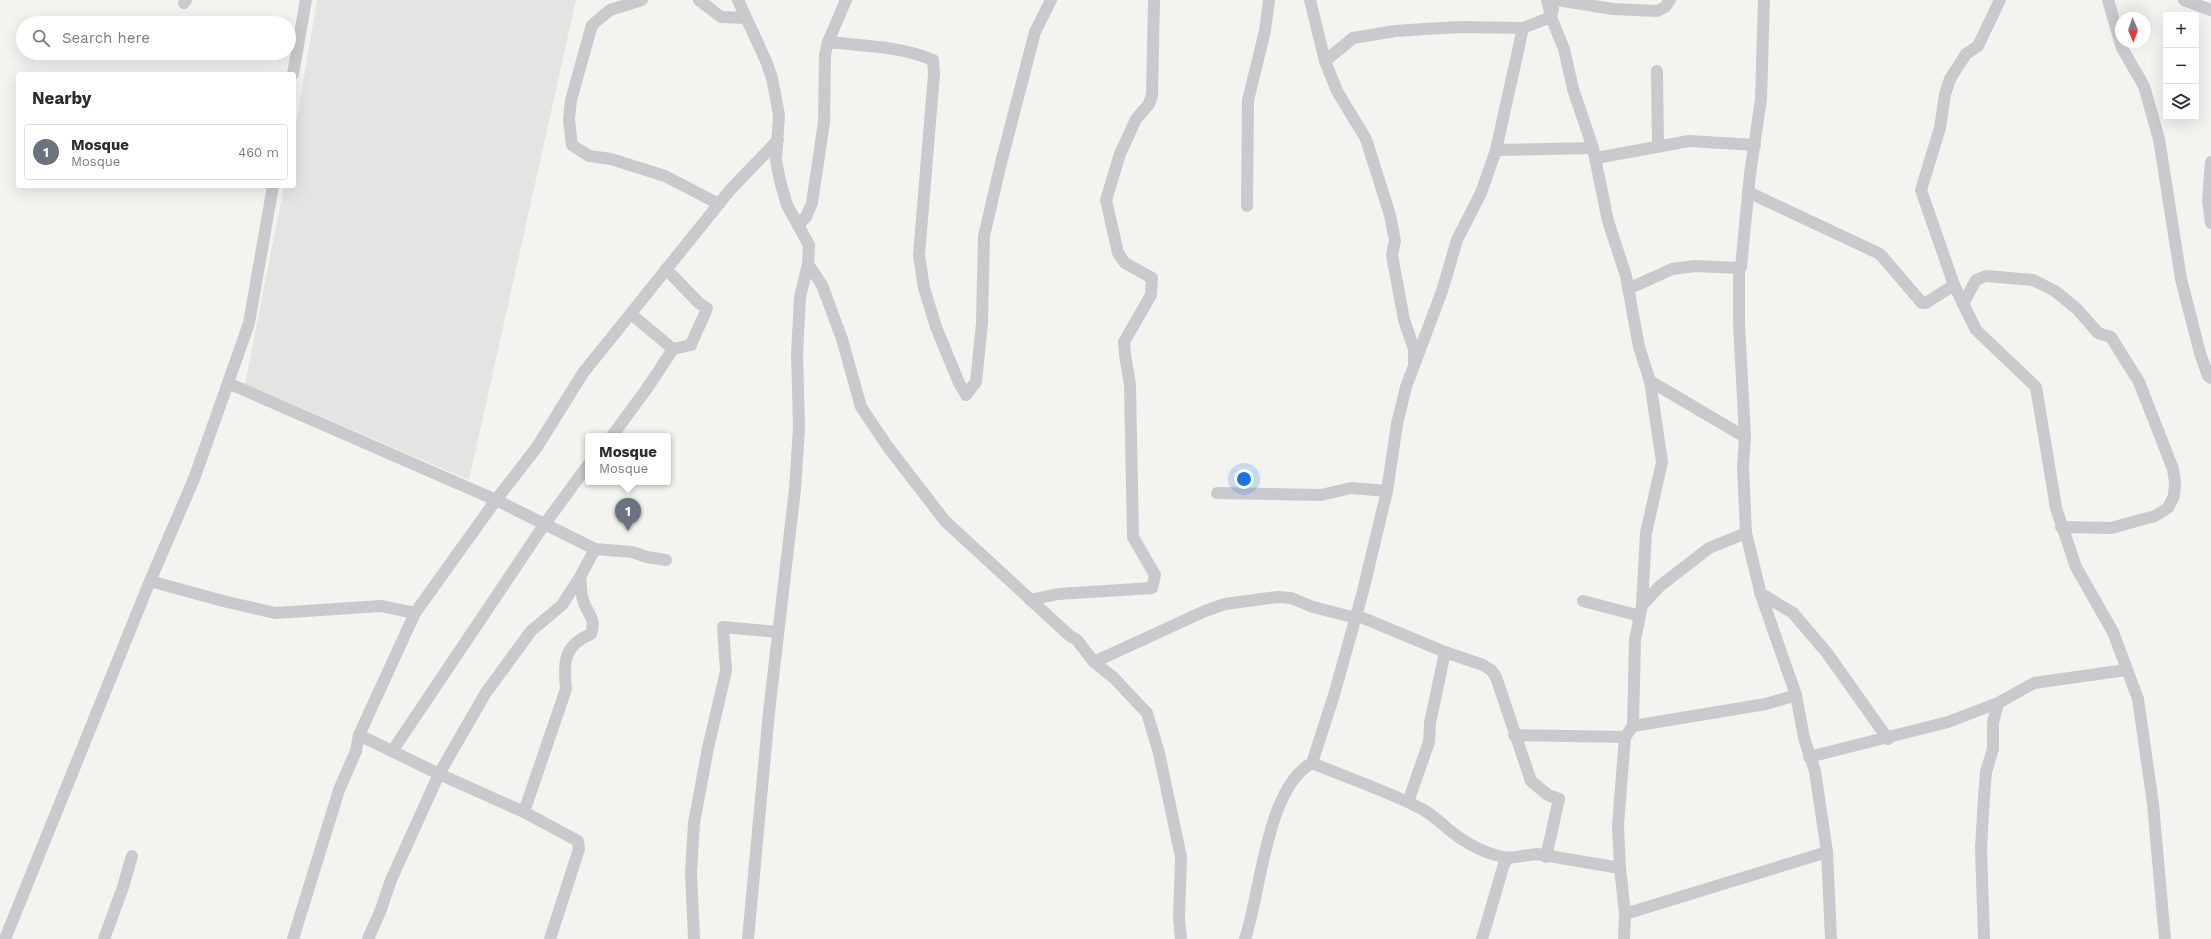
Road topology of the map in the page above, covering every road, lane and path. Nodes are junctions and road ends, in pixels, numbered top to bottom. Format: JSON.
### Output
{"nodes":[{"id":1,"x":306,"y":0,"type":"edge"},
{"id":2,"x":642,"y":0,"type":"edge"},
{"id":3,"x":699,"y":0,"type":"edge"},
{"id":4,"x":738,"y":0,"type":"edge"},
{"id":5,"x":846,"y":0,"type":"edge"},
{"id":6,"x":1051,"y":0,"type":"edge"},
{"id":7,"x":1154,"y":0,"type":"edge"},
{"id":8,"x":1269,"y":0,"type":"edge"},
{"id":9,"x":1310,"y":0,"type":"edge"},
{"id":10,"x":1318,"y":0,"type":"edge"},
{"id":11,"x":1547,"y":0,"type":"edge"},
{"id":12,"x":1556,"y":0,"type":"edge"},
{"id":13,"x":1670,"y":0,"type":"edge"},
{"id":14,"x":1764,"y":0,"type":"edge"},
{"id":15,"x":2000,"y":0,"type":"edge"},
{"id":16,"x":2108,"y":0,"type":"edge"},
{"id":17,"x":2184,"y":0,"type":"edge"},
{"id":18,"x":2211,"y":10,"type":"edge"},
{"id":19,"x":745,"y":18,"type":"junction"},
{"id":20,"x":1315,"y":18,"type":"junction"},
{"id":21,"x":1551,"y":18,"type":"junction"},
{"id":22,"x":1523,"y":28,"type":"junction"},
{"id":23,"x":828,"y":42,"type":"junction"},
{"id":24,"x":296,"y":57,"type":"edge"},
{"id":25,"x":295,"y":60,"type":"edge"},
{"id":26,"x":1326,"y":61,"type":"junction"},
{"id":27,"x":1657,"y":71,"type":"dead end"},
{"id":28,"x":293,"y":72,"type":"edge"},
{"id":29,"x":778,"y":140,"type":"junction"},
{"id":30,"x":1755,"y":145,"type":"junction"},
{"id":31,"x":1658,"y":146,"type":"junction"},
{"id":32,"x":1496,"y":150,"type":"junction"},
{"id":33,"x":1594,"y":153,"type":"junction"},
{"id":34,"x":2211,"y":162,"type":"edge"},
{"id":35,"x":273,"y":188,"type":"edge"},
{"id":36,"x":1748,"y":192,"type":"junction"},
{"id":37,"x":719,"y":204,"type":"junction"},
{"id":38,"x":1247,"y":206,"type":"dead end"},
{"id":39,"x":2211,"y":223,"type":"edge"},
{"id":40,"x":798,"y":225,"type":"junction"},
{"id":41,"x":808,"y":264,"type":"junction"},
{"id":42,"x":1739,"y":268,"type":"junction"},
{"id":43,"x":666,"y":269,"type":"junction"},
{"id":44,"x":1954,"y":285,"type":"junction"},
{"id":45,"x":1628,"y":289,"type":"junction"},
{"id":46,"x":1964,"y":304,"type":"junction"},
{"id":47,"x":631,"y":314,"type":"junction"},
{"id":48,"x":673,"y":349,"type":"junction"},
{"id":49,"x":1413,"y":366,"type":"junction"},
{"id":50,"x":2211,"y":378,"type":"edge"},
{"id":51,"x":1650,"y":381,"type":"junction"},
{"id":52,"x":228,"y":383,"type":"junction"},
{"id":53,"x":614,"y":433,"type":"edge"},
{"id":54,"x":1744,"y":437,"type":"junction"},
{"id":55,"x":585,"y":469,"type":"edge"},
{"id":56,"x":1387,"y":491,"type":"junction"},
{"id":57,"x":1217,"y":493,"type":"dead end"},
{"id":58,"x":496,"y":500,"type":"junction"},
{"id":59,"x":544,"y":525,"type":"junction"},
{"id":60,"x":2061,"y":527,"type":"junction"},
{"id":61,"x":1746,"y":533,"type":"junction"},
{"id":62,"x":595,"y":549,"type":"junction"},
{"id":63,"x":666,"y":560,"type":"dead end"},
{"id":64,"x":580,"y":578,"type":"junction"},
{"id":65,"x":150,"y":580,"type":"junction"},
{"id":66,"x":1760,"y":593,"type":"junction"},
{"id":67,"x":1030,"y":600,"type":"junction"},
{"id":68,"x":1583,"y":601,"type":"dead end"},
{"id":69,"x":1641,"y":610,"type":"junction"},
{"id":70,"x":415,"y":613,"type":"junction"},
{"id":71,"x":1356,"y":616,"type":"junction"},
{"id":72,"x":778,"y":632,"type":"junction"},
{"id":73,"x":1445,"y":652,"type":"junction"},
{"id":74,"x":1094,"y":662,"type":"junction"},
{"id":75,"x":2126,"y":670,"type":"junction"},
{"id":76,"x":1796,"y":695,"type":"junction"},
{"id":77,"x":1998,"y":703,"type":"junction"},
{"id":78,"x":1633,"y":726,"type":"junction"},
{"id":79,"x":360,"y":735,"type":"junction"},
{"id":80,"x":1514,"y":735,"type":"junction"},
{"id":81,"x":1625,"y":737,"type":"junction"},
{"id":82,"x":1888,"y":738,"type":"junction"},
{"id":83,"x":393,"y":750,"type":"junction"},
{"id":84,"x":1809,"y":757,"type":"junction"},
{"id":85,"x":1312,"y":763,"type":"junction"},
{"id":86,"x":439,"y":774,"type":"junction"},
{"id":87,"x":1408,"y":802,"type":"junction"},
{"id":88,"x":524,"y":812,"type":"junction"},
{"id":89,"x":1827,"y":852,"type":"junction"},
{"id":90,"x":132,"y":856,"type":"dead end"},
{"id":91,"x":1546,"y":856,"type":"junction"},
{"id":92,"x":1508,"y":858,"type":"junction"},
{"id":93,"x":1620,"y":868,"type":"junction"},
{"id":94,"x":1625,"y":914,"type":"junction"},
{"id":95,"x":5,"y":939,"type":"edge"},
{"id":96,"x":104,"y":939,"type":"edge"},
{"id":97,"x":293,"y":939,"type":"edge"},
{"id":98,"x":368,"y":939,"type":"edge"},
{"id":99,"x":550,"y":939,"type":"edge"},
{"id":100,"x":694,"y":939,"type":"edge"},
{"id":101,"x":748,"y":939,"type":"edge"},
{"id":102,"x":1181,"y":939,"type":"edge"},
{"id":103,"x":1245,"y":939,"type":"edge"},
{"id":104,"x":1482,"y":939,"type":"edge"},
{"id":105,"x":1624,"y":939,"type":"edge"},
{"id":106,"x":1831,"y":939,"type":"edge"},
{"id":107,"x":1984,"y":939,"type":"edge"},
{"id":108,"x":2165,"y":939,"type":"edge"}],
"edges":[{"from":1,"to":24,"type":"street"},
{"from":2,"to":37,"type":"street"},
{"from":3,"to":19,"type":"street"},
{"from":4,"to":19,"type":"street"},
{"from":5,"to":23,"type":"street"},
{"from":6,"to":23,"type":"street"},
{"from":7,"to":67,"type":"street"},
{"from":8,"to":38,"type":"street"},
{"from":9,"to":20,"type":"street"},
{"from":10,"to":20,"type":"street"},
{"from":11,"to":21,"type":"street"},
{"from":12,"to":13,"type":"street"},
{"from":12,"to":21,"type":"street"},
{"from":14,"to":30,"type":"street"},
{"from":15,"to":44,"type":"street"},
{"from":16,"to":50,"type":"street"},
{"from":17,"to":18,"type":"street"},
{"from":19,"to":29,"type":"street"},
{"from":20,"to":26,"type":"street"},
{"from":21,"to":22,"type":"street"},
{"from":21,"to":33,"type":"street"},
{"from":22,"to":26,"type":"street"},
{"from":22,"to":32,"type":"street"},
{"from":23,"to":40,"type":"street"},
{"from":25,"to":28,"type":"street"},
{"from":26,"to":49,"type":"street"},
{"from":27,"to":31,"type":"street"},
{"from":29,"to":37,"type":"street"},
{"from":29,"to":40,"type":"street"},
{"from":30,"to":31,"type":"street"},
{"from":30,"to":36,"type":"street"},
{"from":31,"to":33,"type":"street"},
{"from":32,"to":33,"type":"street"},
{"from":32,"to":49,"type":"street"},
{"from":33,"to":45,"type":"street"},
{"from":34,"to":39,"type":"street"},
{"from":35,"to":52,"type":"street"},
{"from":36,"to":42,"type":"street"},
{"from":36,"to":44,"type":"street"},
{"from":37,"to":43,"type":"street"},
{"from":40,"to":41,"type":"street"},
{"from":41,"to":67,"type":"street"},
{"from":41,"to":72,"type":"street"},
{"from":42,"to":45,"type":"street"},
{"from":42,"to":54,"type":"street"},
{"from":43,"to":47,"type":"street"},
{"from":43,"to":48,"type":"street"},
{"from":44,"to":46,"type":"street"},
{"from":45,"to":51,"type":"street"},
{"from":46,"to":60,"type":"street"},
{"from":46,"to":60,"type":"street"},
{"from":47,"to":48,"type":"street"},
{"from":47,"to":58,"type":"street"},
{"from":48,"to":53,"type":"street"},
{"from":49,"to":56,"type":"street"},
{"from":51,"to":54,"type":"street"},
{"from":51,"to":69,"type":"street"},
{"from":52,"to":58,"type":"street"},
{"from":52,"to":65,"type":"street"},
{"from":54,"to":61,"type":"street"},
{"from":55,"to":59,"type":"street"},
{"from":56,"to":57,"type":"street"},
{"from":56,"to":71,"type":"street"},
{"from":58,"to":59,"type":"street"},
{"from":58,"to":70,"type":"street"},
{"from":59,"to":62,"type":"street"},
{"from":59,"to":83,"type":"street"},
{"from":60,"to":75,"type":"street"},
{"from":61,"to":66,"type":"street"},
{"from":61,"to":69,"type":"street"},
{"from":62,"to":63,"type":"street"},
{"from":62,"to":64,"type":"street"},
{"from":64,"to":86,"type":"street"},
{"from":64,"to":88,"type":"street"},
{"from":65,"to":70,"type":"street"},
{"from":65,"to":95,"type":"street"},
{"from":66,"to":76,"type":"street"},
{"from":66,"to":82,"type":"street"},
{"from":67,"to":74,"type":"street"},
{"from":68,"to":69,"type":"street"},
{"from":69,"to":78,"type":"street"},
{"from":70,"to":79,"type":"street"},
{"from":71,"to":73,"type":"street"},
{"from":71,"to":74,"type":"street"},
{"from":71,"to":85,"type":"street"},
{"from":72,"to":100,"type":"street"},
{"from":72,"to":101,"type":"street"},
{"from":73,"to":80,"type":"street"},
{"from":73,"to":87,"type":"street"},
{"from":74,"to":102,"type":"street"},
{"from":75,"to":77,"type":"street"},
{"from":75,"to":108,"type":"street"},
{"from":76,"to":78,"type":"street"},
{"from":76,"to":84,"type":"street"},
{"from":77,"to":82,"type":"street"},
{"from":77,"to":107,"type":"street"},
{"from":78,"to":81,"type":"street"},
{"from":79,"to":83,"type":"street"},
{"from":79,"to":97,"type":"street"},
{"from":80,"to":81,"type":"street"},
{"from":80,"to":91,"type":"street"},
{"from":81,"to":93,"type":"street"},
{"from":82,"to":84,"type":"street"},
{"from":83,"to":86,"type":"street"},
{"from":84,"to":89,"type":"street"},
{"from":85,"to":87,"type":"street"},
{"from":85,"to":103,"type":"street"},
{"from":86,"to":88,"type":"street"},
{"from":86,"to":98,"type":"street"},
{"from":87,"to":92,"type":"street"},
{"from":88,"to":99,"type":"street"},
{"from":89,"to":94,"type":"street"},
{"from":89,"to":106,"type":"street"},
{"from":90,"to":96,"type":"street"},
{"from":91,"to":92,"type":"street"},
{"from":91,"to":93,"type":"street"},
{"from":92,"to":104,"type":"street"},
{"from":93,"to":94,"type":"street"},
{"from":94,"to":105,"type":"street"}]}
